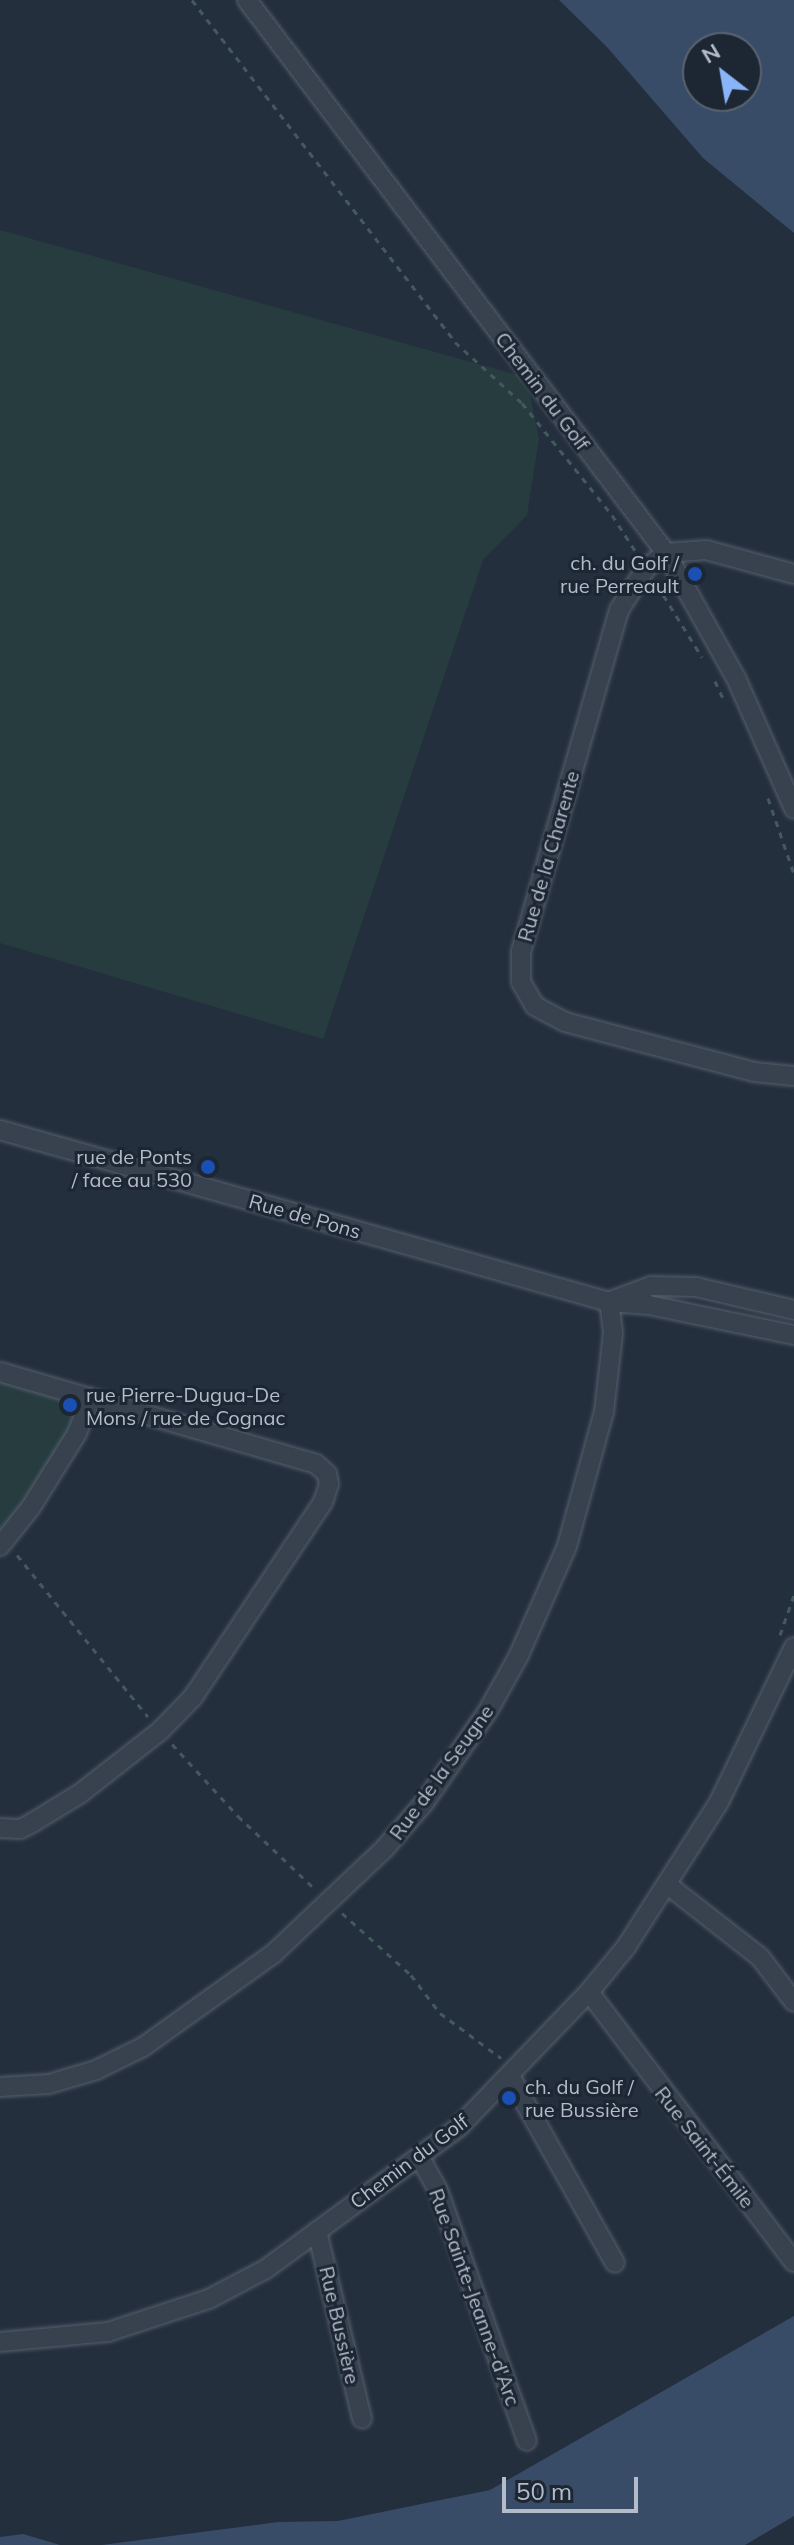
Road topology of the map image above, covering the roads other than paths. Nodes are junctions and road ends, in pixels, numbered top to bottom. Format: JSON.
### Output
{"nodes":[{"id":1,"x":247,"y":0,"type":"edge"},
{"id":2,"x":666,"y":553,"type":"junction"},
{"id":3,"x":794,"y":574,"type":"edge"},
{"id":4,"x":794,"y":809,"type":"edge"},
{"id":5,"x":794,"y":1076,"type":"edge"},
{"id":6,"x":0,"y":1130,"type":"edge"},
{"id":7,"x":609,"y":1302,"type":"junction"},
{"id":8,"x":794,"y":1310,"type":"edge"},
{"id":9,"x":794,"y":1335,"type":"edge"},
{"id":10,"x":0,"y":1372,"type":"edge"},
{"id":11,"x":91,"y":1398,"type":"junction"},
{"id":12,"x":3,"y":1543,"type":"edge"},
{"id":13,"x":785,"y":1647,"type":"edge"},
{"id":14,"x":0,"y":1828,"type":"edge"},
{"id":15,"x":669,"y":1886,"type":"junction"},
{"id":16,"x":589,"y":1992,"type":"junction"},
{"id":17,"x":794,"y":2002,"type":"edge"},
{"id":18,"x":510,"y":2076,"type":"junction"},
{"id":19,"x":0,"y":2087,"type":"edge"},
{"id":20,"x":419,"y":2156,"type":"junction"},
{"id":21,"x":317,"y":2231,"type":"junction"},
{"id":22,"x":794,"y":2262,"type":"edge"},
{"id":23,"x":615,"y":2263,"type":"dead end"},
{"id":24,"x":0,"y":2342,"type":"edge"},
{"id":25,"x":362,"y":2419,"type":"dead end"},
{"id":26,"x":527,"y":2441,"type":"dead end"}],
"edges":[{"from":1,"to":2,"type":"street","name":"Chemin du Golf"},
{"from":2,"to":3,"type":"street"},
{"from":2,"to":4,"type":"street","name":"Chemin du Golf"},
{"from":2,"to":5,"type":"street","name":"Rue de la Charente"},
{"from":6,"to":7,"type":"street","name":"Rue de Pons"},
{"from":7,"to":8,"type":"street"},
{"from":7,"to":9,"type":"street","name":"Rue de Pons"},
{"from":7,"to":19,"type":"street","name":"Rue de la Seugne"},
{"from":10,"to":11,"type":"street"},
{"from":11,"to":12,"type":"street"},
{"from":11,"to":14,"type":"street"},
{"from":13,"to":15,"type":"street","name":"Chemin du Golf"},
{"from":15,"to":16,"type":"street","name":"Chemin du Golf"},
{"from":15,"to":17,"type":"street"},
{"from":16,"to":18,"type":"street","name":"Chemin du Golf"},
{"from":16,"to":22,"type":"street","name":"Rue Saint-Émile"},
{"from":18,"to":20,"type":"street","name":"Chemin du Golf"},
{"from":18,"to":23,"type":"street"},
{"from":20,"to":21,"type":"street","name":"Chemin du Golf"},
{"from":20,"to":26,"type":"street","name":"Rue Sainte-Jeanne-d'Arc"},
{"from":21,"to":24,"type":"street","name":"Chemin du Golf"},
{"from":21,"to":25,"type":"street","name":"Rue Bussière"}]}
